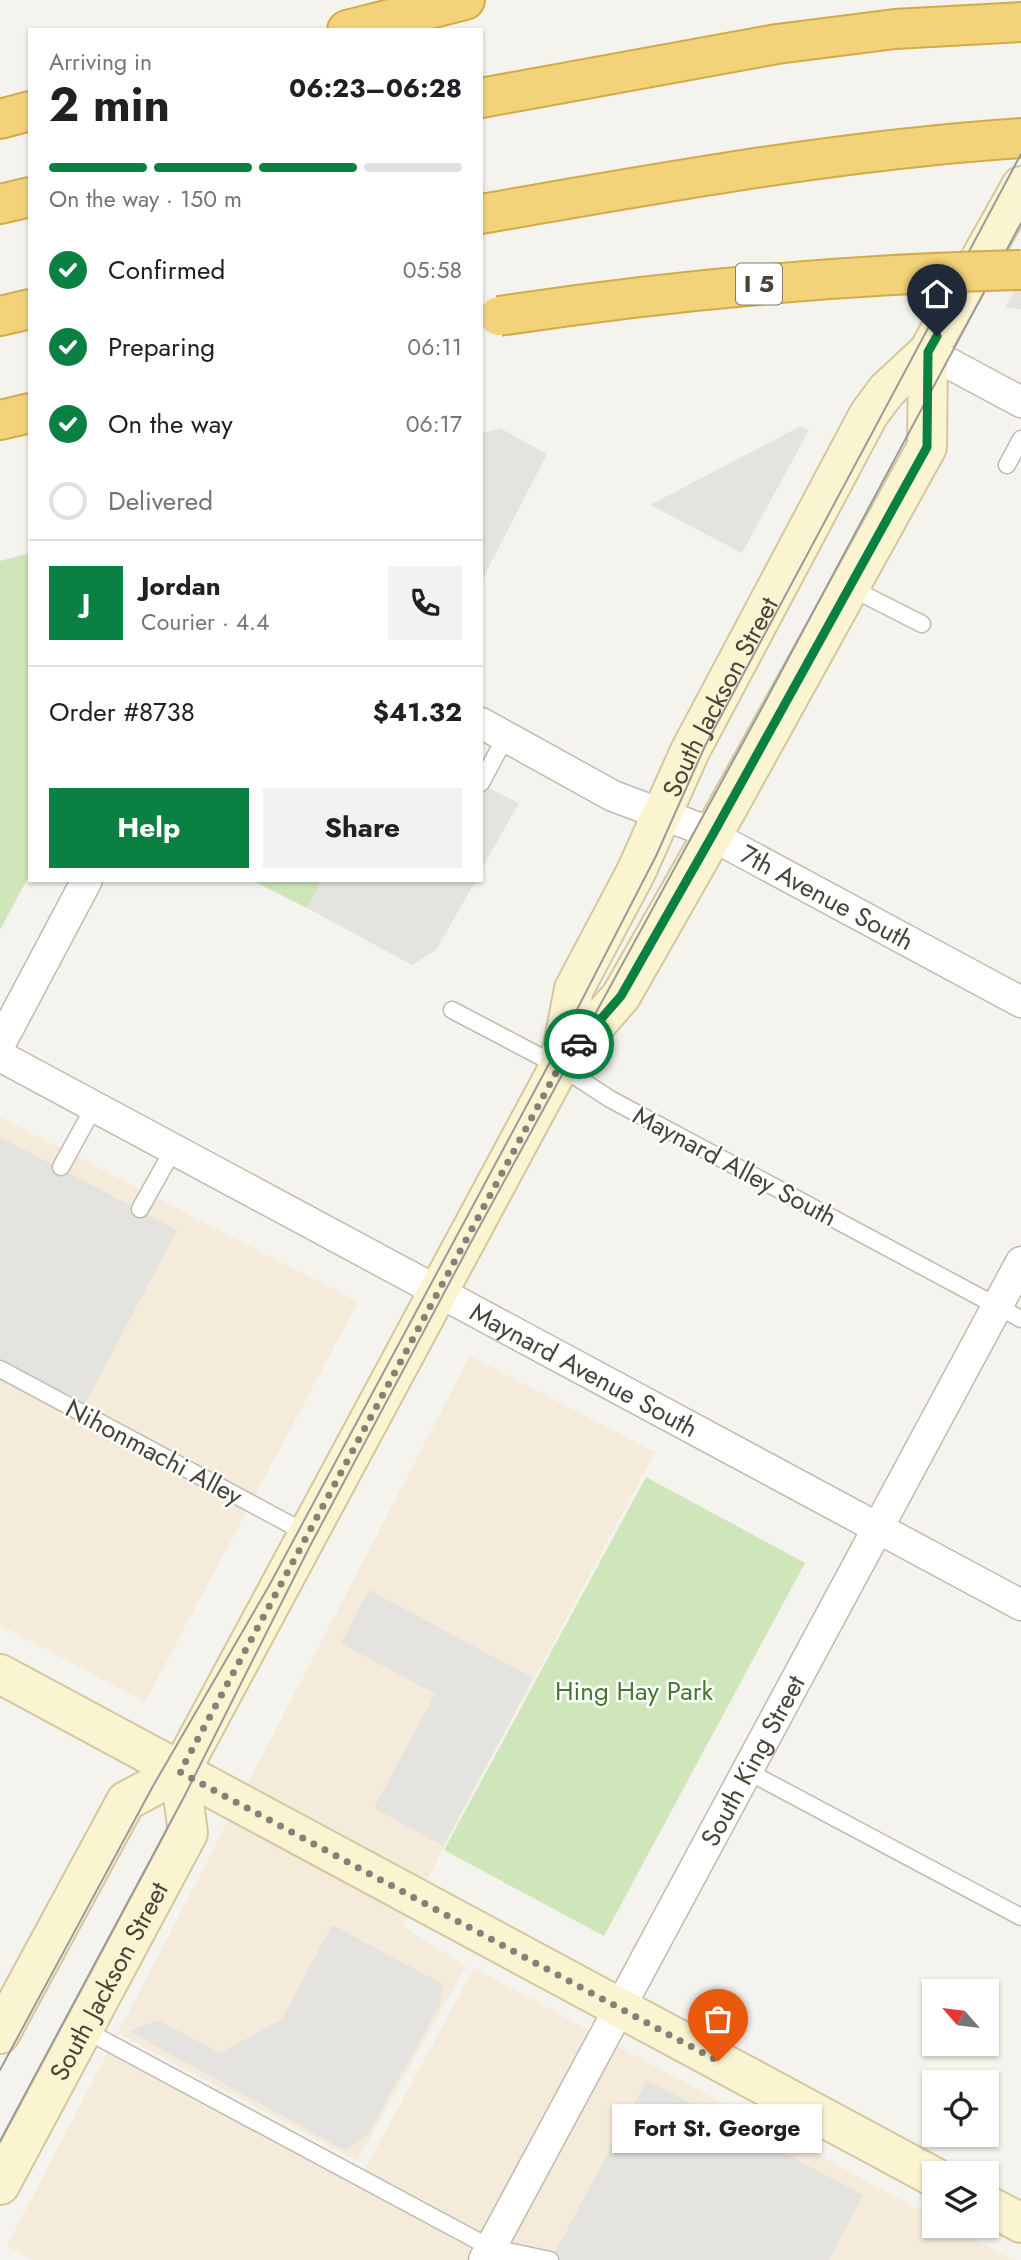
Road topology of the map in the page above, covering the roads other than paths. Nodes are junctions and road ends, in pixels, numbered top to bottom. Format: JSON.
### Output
{"nodes":[{"id":1,"x":465,"y":0,"type":"edge"},
{"id":2,"x":1021,"y":22,"type":"edge"},
{"id":3,"x":355,"y":28,"type":"edge"},
{"id":4,"x":483,"y":98,"type":"edge"},
{"id":5,"x":28,"y":112,"type":"edge"},
{"id":6,"x":0,"y":119,"type":"edge"},
{"id":7,"x":1021,"y":138,"type":"edge"},
{"id":8,"x":1021,"y":186,"type":"edge"},
{"id":9,"x":28,"y":197,"type":"edge"},
{"id":10,"x":0,"y":204,"type":"edge"},
{"id":11,"x":483,"y":214,"type":"edge"},
{"id":12,"x":1021,"y":270,"type":"edge"},
{"id":13,"x":28,"y":309,"type":"edge"},
{"id":14,"x":0,"y":316,"type":"edge"},
{"id":15,"x":490,"y":317,"type":"edge"},
{"id":16,"x":928,"y":352,"type":"junction"},
{"id":17,"x":1021,"y":402,"type":"edge"},
{"id":18,"x":28,"y":413,"type":"edge"},
{"id":19,"x":0,"y":420,"type":"edge"},
{"id":20,"x":1021,"y":439,"type":"edge"},
{"id":21,"x":1007,"y":465,"type":"dead end"},
{"id":22,"x":849,"y":587,"type":"junction"},
{"id":23,"x":922,"y":624,"type":"dead end"},
{"id":24,"x":493,"y":731,"type":"edge"},
{"id":25,"x":483,"y":774,"type":"edge"},
{"id":26,"x":662,"y":814,"type":"junction"},
{"id":27,"x":712,"y":836,"type":"junction"},
{"id":28,"x":86,"y":882,"type":"edge"},
{"id":29,"x":1021,"y":1002,"type":"edge"},
{"id":30,"x":452,"y":1010,"type":"dead end"},
{"id":31,"x":0,"y":1044,"type":"edge"},
{"id":32,"x":0,"y":1056,"type":"edge"},
{"id":33,"x":559,"y":1067,"type":"junction"},
{"id":34,"x":94,"y":1107,"type":"junction"},
{"id":35,"x":173,"y":1150,"type":"junction"},
{"id":36,"x":61,"y":1167,"type":"dead end"},
{"id":37,"x":140,"y":1209,"type":"dead end"},
{"id":38,"x":1021,"y":1262,"type":"edge"},
{"id":39,"x":438,"y":1292,"type":"junction"},
{"id":40,"x":1009,"y":1312,"type":"edge"},
{"id":41,"x":0,"y":1369,"type":"edge"},
{"id":42,"x":878,"y":1528,"type":"junction"},
{"id":43,"x":308,"y":1534,"type":"junction"},
{"id":44,"x":1021,"y":1605,"type":"edge"},
{"id":45,"x":0,"y":1674,"type":"edge"},
{"id":46,"x":747,"y":1771,"type":"junction"},
{"id":47,"x":180,"y":1772,"type":"junction"},
{"id":48,"x":1021,"y":1917,"type":"edge"},
{"id":49,"x":620,"y":2008,"type":"junction"},
{"id":50,"x":83,"y":2029,"type":"junction"},
{"id":51,"x":0,"y":2034,"type":"edge"},
{"id":52,"x":922,"y":2170,"type":"edge"},
{"id":53,"x":0,"y":2185,"type":"edge"},
{"id":54,"x":999,"y":2211,"type":"edge"},
{"id":55,"x":1021,"y":2223,"type":"edge"},
{"id":56,"x":494,"y":2256,"type":"edge"},
{"id":57,"x":550,"y":2260,"type":"edge"}],
"edges":[{"from":1,"to":3,"type":"highway"},
{"from":2,"to":4,"type":"highway"},
{"from":5,"to":6,"type":"highway"},
{"from":7,"to":11,"type":"highway"},
{"from":8,"to":16,"type":"main road","name":"South Jackson Street"},
{"from":9,"to":10,"type":"highway"},
{"from":12,"to":15,"type":"highway","number":"I 5","bridge":true},
{"from":13,"to":14,"type":"highway"},
{"from":16,"to":17,"type":"street"},
{"from":16,"to":22,"type":"main road","name":"South Jackson Street"},
{"from":16,"to":26,"type":"main road","name":"South Jackson Street"},
{"from":18,"to":19,"type":"highway"},
{"from":20,"to":21,"type":"lane"},
{"from":22,"to":23,"type":"lane"},
{"from":22,"to":27,"type":"main road","name":"South Jackson Street"},
{"from":24,"to":25,"type":"lane"},
{"from":24,"to":26,"type":"street","name":"7th Avenue South"},
{"from":26,"to":27,"type":"street","name":"7th Avenue South"},
{"from":26,"to":33,"type":"main road","name":"South Jackson Street"},
{"from":27,"to":29,"type":"street","name":"7th Avenue South"},
{"from":27,"to":33,"type":"main road","name":"South Jackson Street"},
{"from":28,"to":31,"type":"street"},
{"from":30,"to":33,"type":"lane","name":"Maynard Alley South"},
{"from":32,"to":34,"type":"street","name":"Maynard Avenue South"},
{"from":33,"to":39,"type":"main road","name":"South Jackson Street"},
{"from":33,"to":40,"type":"lane","name":"Maynard Alley South"},
{"from":34,"to":35,"type":"street","name":"Maynard Avenue South"},
{"from":34,"to":36,"type":"lane"},
{"from":35,"to":37,"type":"lane"},
{"from":35,"to":39,"type":"street","name":"Maynard Avenue South"},
{"from":38,"to":40,"type":"street","name":"South King Street"},
{"from":39,"to":42,"type":"street","name":"Maynard Avenue South"},
{"from":39,"to":43,"type":"main road","name":"South Jackson Street"},
{"from":40,"to":42,"type":"street","name":"South King Street"},
{"from":41,"to":43,"type":"lane","name":"Nihonmachi Alley"},
{"from":42,"to":44,"type":"street","name":"Maynard Avenue South"},
{"from":42,"to":46,"type":"street","name":"South King Street"},
{"from":43,"to":47,"type":"main road","name":"South Jackson Street"},
{"from":45,"to":47,"type":"main road"},
{"from":46,"to":48,"type":"lane"},
{"from":46,"to":49,"type":"street","name":"South King Street"},
{"from":47,"to":49,"type":"main road"},
{"from":47,"to":50,"type":"main road","name":"South Jackson Street"},
{"from":47,"to":51,"type":"main road"},
{"from":49,"to":52,"type":"main road"},
{"from":49,"to":56,"type":"street","name":"South King Street"},
{"from":50,"to":53,"type":"main road","name":"South Jackson Street"},
{"from":50,"to":56,"type":"lane"},
{"from":54,"to":55,"type":"main road"},
{"from":56,"to":57,"type":"lane"}]}
